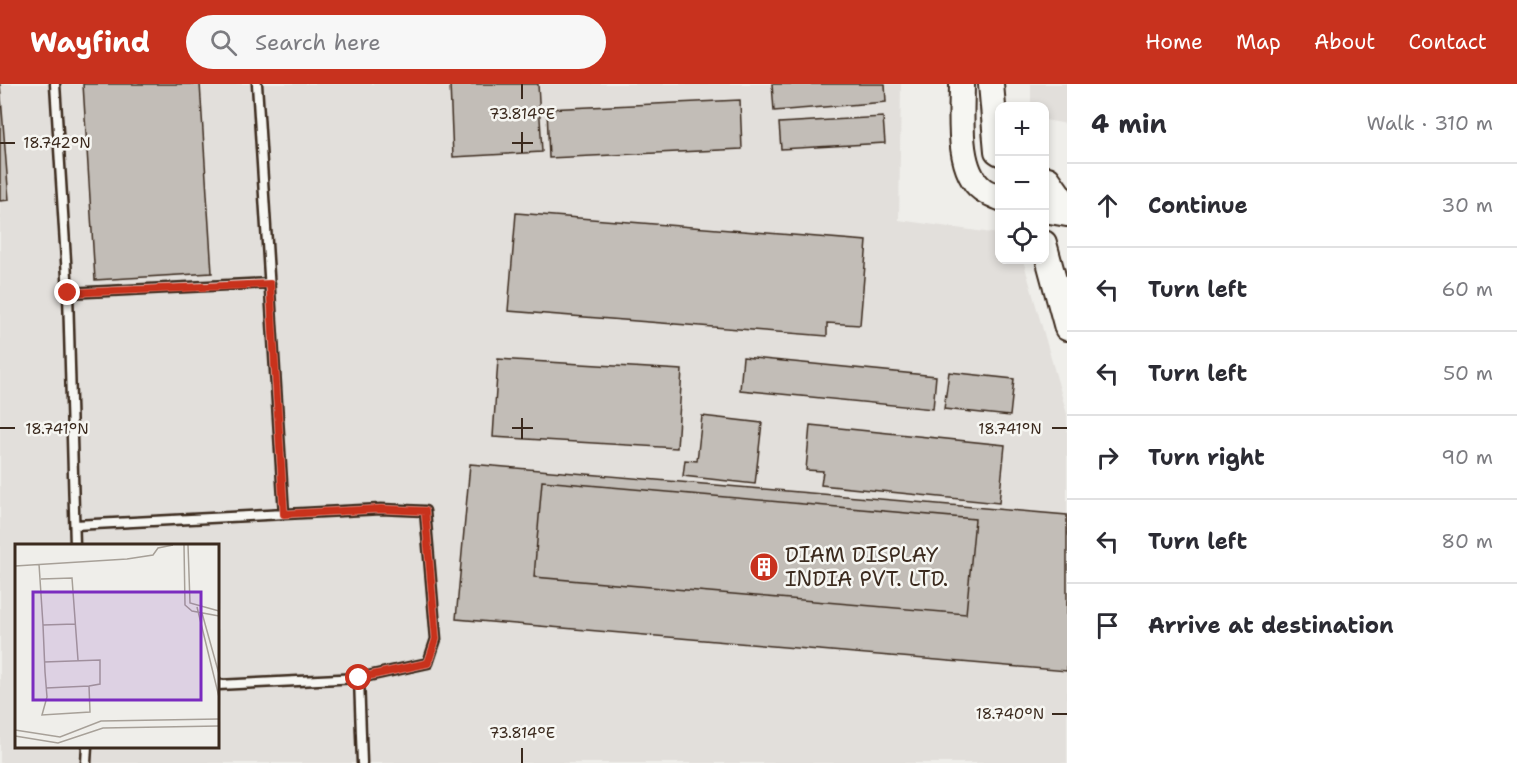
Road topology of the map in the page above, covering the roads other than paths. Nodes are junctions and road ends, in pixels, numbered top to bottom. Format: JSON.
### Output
{"nodes":[{"id":1,"x":56,"y":84,"type":"edge"},
{"id":2,"x":257,"y":84,"type":"edge"},
{"id":3,"x":962,"y":84,"type":"edge"},
{"id":4,"x":991,"y":84,"type":"edge"},
{"id":5,"x":995,"y":129,"type":"edge"},
{"id":6,"x":1053,"y":180,"type":"edge"},
{"id":7,"x":995,"y":196,"type":"edge"},
{"id":8,"x":1067,"y":206,"type":"edge"},
{"id":9,"x":1049,"y":211,"type":"edge"},
{"id":10,"x":1067,"y":214,"type":"edge"},
{"id":11,"x":1049,"y":261,"type":"edge"},
{"id":12,"x":270,"y":284,"type":"junction"},
{"id":13,"x":68,"y":293,"type":"junction"},
{"id":14,"x":1067,"y":328,"type":"edge"},
{"id":15,"x":284,"y":514,"type":"junction"},
{"id":16,"x":75,"y":525,"type":"junction"},
{"id":17,"x":75,"y":544,"type":"edge"},
{"id":18,"x":359,"y":678,"type":"junction"},
{"id":19,"x":219,"y":685,"type":"edge"},
{"id":20,"x":87,"y":748,"type":"edge"},
{"id":21,"x":86,"y":763,"type":"edge"},
{"id":22,"x":362,"y":763,"type":"edge"}],
"edges":[{"from":1,"to":13,"type":"lane"},
{"from":2,"to":12,"type":"lane"},
{"from":3,"to":7,"type":"street"},
{"from":4,"to":5,"type":"street"},
{"from":6,"to":8,"type":"street"},
{"from":9,"to":10,"type":"street"},
{"from":11,"to":14,"type":"street"},
{"from":12,"to":13,"type":"lane"},
{"from":12,"to":15,"type":"lane"},
{"from":13,"to":16,"type":"lane"},
{"from":15,"to":16,"type":"lane"},
{"from":15,"to":18,"type":"lane"},
{"from":16,"to":17,"type":"lane"},
{"from":18,"to":19,"type":"lane"},
{"from":18,"to":22,"type":"lane"},
{"from":20,"to":21,"type":"lane"}]}
